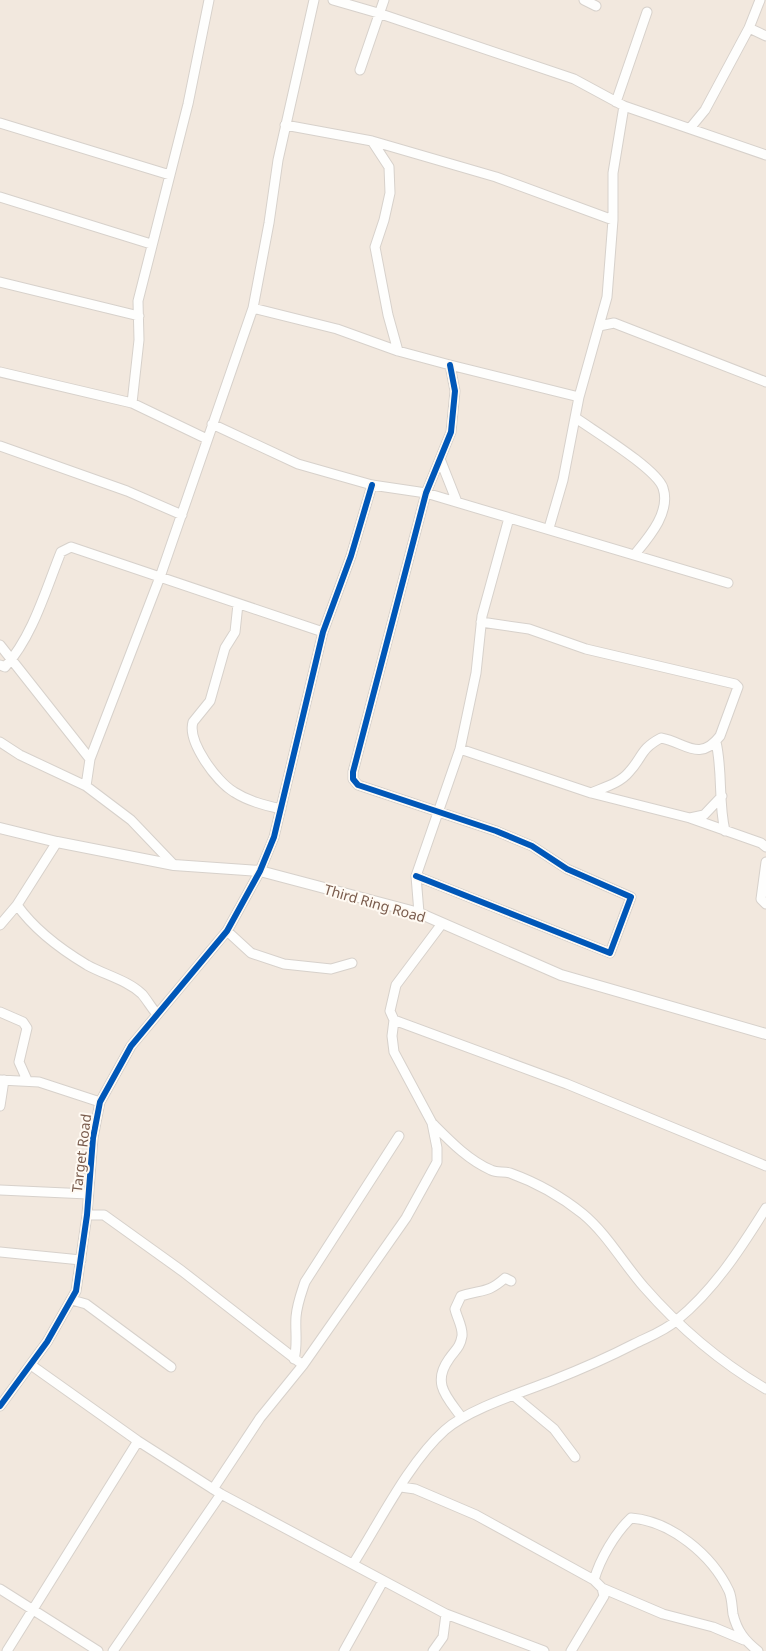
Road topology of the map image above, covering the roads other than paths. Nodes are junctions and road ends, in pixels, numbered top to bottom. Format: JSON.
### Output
{"nodes":[{"id":1,"x":210,"y":0,"type":"edge"},
{"id":2,"x":314,"y":0,"type":"edge"},
{"id":3,"x":333,"y":0,"type":"edge"},
{"id":4,"x":384,"y":0,"type":"edge"},
{"id":5,"x":584,"y":0,"type":"edge"},
{"id":6,"x":760,"y":0,"type":"edge"},
{"id":7,"x":596,"y":6,"type":"dead end"},
{"id":8,"x":647,"y":12,"type":"dead end"},
{"id":9,"x":378,"y":13,"type":"junction"},
{"id":10,"x":749,"y":28,"type":"junction"},
{"id":11,"x":766,"y":36,"type":"edge"},
{"id":12,"x":360,"y":70,"type":"dead end"},
{"id":13,"x":616,"y":102,"type":"junction"},
{"id":14,"x":624,"y":106,"type":"junction"},
{"id":15,"x":0,"y":123,"type":"edge"},
{"id":16,"x":285,"y":125,"type":"junction"},
{"id":17,"x":691,"y":127,"type":"junction"},
{"id":18,"x":372,"y":140,"type":"junction"},
{"id":19,"x":766,"y":154,"type":"edge"},
{"id":20,"x":170,"y":175,"type":"junction"},
{"id":21,"x":0,"y":197,"type":"edge"},
{"id":22,"x":613,"y":220,"type":"junction"},
{"id":23,"x":151,"y":244,"type":"junction"},
{"id":24,"x":0,"y":282,"type":"edge"},
{"id":25,"x":253,"y":308,"type":"junction"},
{"id":26,"x":139,"y":316,"type":"junction"},
{"id":27,"x":599,"y":326,"type":"junction"},
{"id":28,"x":398,"y":351,"type":"junction"},
{"id":29,"x":450,"y":365,"type":"junction"},
{"id":30,"x":0,"y":372,"type":"edge"},
{"id":31,"x":766,"y":382,"type":"edge"},
{"id":32,"x":579,"y":397,"type":"junction"},
{"id":33,"x":132,"y":403,"type":"junction"},
{"id":34,"x":576,"y":418,"type":"junction"},
{"id":35,"x":212,"y":424,"type":"junction"},
{"id":36,"x":207,"y":439,"type":"junction"},
{"id":37,"x":0,"y":446,"type":"edge"},
{"id":38,"x":440,"y":459,"type":"junction"},
{"id":39,"x":372,"y":485,"type":"junction"},
{"id":40,"x":426,"y":493,"type":"junction"},
{"id":41,"x":457,"y":502,"type":"junction"},
{"id":42,"x":182,"y":515,"type":"junction"},
{"id":43,"x":509,"y":518,"type":"junction"},
{"id":44,"x":549,"y":528,"type":"junction"},
{"id":45,"x":635,"y":554,"type":"junction"},
{"id":46,"x":160,"y":577,"type":"junction"},
{"id":47,"x":728,"y":583,"type":"dead end"},
{"id":48,"x":238,"y":604,"type":"junction"},
{"id":49,"x":481,"y":622,"type":"junction"},
{"id":50,"x":323,"y":632,"type":"junction"},
{"id":51,"x":0,"y":645,"type":"edge"},
{"id":52,"x":12,"y":660,"type":"junction"},
{"id":53,"x":0,"y":665,"type":"edge"},
{"id":54,"x":0,"y":742,"type":"edge"},
{"id":55,"x":716,"y":742,"type":"junction"},
{"id":56,"x":460,"y":749,"type":"junction"},
{"id":57,"x":90,"y":759,"type":"junction"},
{"id":58,"x":86,"y":786,"type":"junction"},
{"id":59,"x":592,"y":793,"type":"junction"},
{"id":60,"x":722,"y":796,"type":"junction"},
{"id":61,"x":280,"y":809,"type":"junction"},
{"id":62,"x":437,"y":812,"type":"junction"},
{"id":63,"x":690,"y":818,"type":"junction"},
{"id":64,"x":0,"y":828,"type":"edge"},
{"id":65,"x":725,"y":831,"type":"junction"},
{"id":66,"x":57,"y":842,"type":"junction"},
{"id":67,"x":766,"y":847,"type":"edge"},
{"id":68,"x":766,"y":862,"type":"edge"},
{"id":69,"x":174,"y":866,"type":"junction"},
{"id":70,"x":260,"y":871,"type":"junction"},
{"id":71,"x":416,"y":876,"type":"junction"},
{"id":72,"x":766,"y":904,"type":"edge"},
{"id":73,"x":17,"y":905,"type":"junction"},
{"id":74,"x":419,"y":913,"type":"junction"},
{"id":75,"x":441,"y":924,"type":"junction"},
{"id":76,"x":0,"y":925,"type":"edge"},
{"id":77,"x":227,"y":931,"type":"junction"},
{"id":78,"x":352,"y":963,"type":"dead end"},
{"id":79,"x":0,"y":1012,"type":"edge"},
{"id":80,"x":156,"y":1013,"type":"junction"},
{"id":81,"x":394,"y":1020,"type":"junction"},
{"id":82,"x":766,"y":1034,"type":"edge"},
{"id":83,"x":2,"y":1080,"type":"edge"},
{"id":84,"x":27,"y":1080,"type":"junction"},
{"id":85,"x":100,"y":1102,"type":"junction"},
{"id":86,"x":0,"y":1106,"type":"edge"},
{"id":87,"x":432,"y":1123,"type":"junction"},
{"id":88,"x":399,"y":1136,"type":"dead end"},
{"id":89,"x":766,"y":1166,"type":"edge"},
{"id":90,"x":0,"y":1190,"type":"edge"},
{"id":91,"x":88,"y":1194,"type":"junction"},
{"id":92,"x":766,"y":1208,"type":"edge"},
{"id":93,"x":87,"y":1215,"type":"junction"},
{"id":94,"x":0,"y":1252,"type":"edge"},
{"id":95,"x":81,"y":1260,"type":"junction"},
{"id":96,"x":511,"y":1281,"type":"dead end"},
{"id":97,"x":72,"y":1300,"type":"junction"},
{"id":98,"x":677,"y":1321,"type":"junction"},
{"id":99,"x":294,"y":1360,"type":"junction"},
{"id":100,"x":31,"y":1365,"type":"junction"},
{"id":101,"x":303,"y":1365,"type":"junction"},
{"id":102,"x":172,"y":1367,"type":"dead end"},
{"id":103,"x":766,"y":1389,"type":"edge"},
{"id":104,"x":513,"y":1395,"type":"junction"},
{"id":105,"x":1,"y":1404,"type":"edge"},
{"id":106,"x":462,"y":1418,"type":"junction"},
{"id":107,"x":138,"y":1441,"type":"junction"},
{"id":108,"x":575,"y":1457,"type":"dead end"},
{"id":109,"x":402,"y":1487,"type":"junction"},
{"id":110,"x":217,"y":1491,"type":"junction"},
{"id":111,"x":353,"y":1564,"type":"junction"},
{"id":112,"x":594,"y":1580,"type":"junction"},
{"id":113,"x":383,"y":1581,"type":"junction"},
{"id":114,"x":602,"y":1588,"type":"junction"},
{"id":115,"x":0,"y":1589,"type":"edge"},
{"id":116,"x":32,"y":1610,"type":"junction"},
{"id":117,"x":446,"y":1614,"type":"junction"},
{"id":118,"x":744,"y":1640,"type":"junction"},
{"id":119,"x":7,"y":1651,"type":"edge"},
{"id":120,"x":98,"y":1651,"type":"edge"},
{"id":121,"x":113,"y":1651,"type":"edge"},
{"id":122,"x":344,"y":1651,"type":"edge"},
{"id":123,"x":433,"y":1651,"type":"edge"},
{"id":124,"x":544,"y":1651,"type":"edge"},
{"id":125,"x":571,"y":1651,"type":"edge"},
{"id":126,"x":758,"y":1651,"type":"edge"}],
"edges":[{"from":1,"to":20,"type":"street"},
{"from":2,"to":16,"type":"street"},
{"from":3,"to":9,"type":"street"},
{"from":4,"to":9,"type":"street"},
{"from":5,"to":7,"type":"street"},
{"from":6,"to":10,"type":"street"},
{"from":8,"to":13,"type":"street"},
{"from":9,"to":12,"type":"street"},
{"from":9,"to":13,"type":"street"},
{"from":10,"to":11,"type":"street"},
{"from":10,"to":17,"type":"street"},
{"from":13,"to":14,"type":"street"},
{"from":14,"to":17,"type":"street"},
{"from":14,"to":22,"type":"street"},
{"from":15,"to":20,"type":"street"},
{"from":16,"to":18,"type":"street"},
{"from":16,"to":25,"type":"street"},
{"from":17,"to":19,"type":"street"},
{"from":18,"to":22,"type":"street"},
{"from":18,"to":28,"type":"street"},
{"from":20,"to":23,"type":"street"},
{"from":21,"to":23,"type":"street"},
{"from":22,"to":27,"type":"street"},
{"from":23,"to":26,"type":"street"},
{"from":24,"to":26,"type":"street"},
{"from":25,"to":28,"type":"street"},
{"from":25,"to":35,"type":"street"},
{"from":26,"to":33,"type":"street"},
{"from":27,"to":31,"type":"street"},
{"from":27,"to":32,"type":"street"},
{"from":28,"to":29,"type":"street"},
{"from":29,"to":32,"type":"street"},
{"from":29,"to":38,"type":"street"},
{"from":30,"to":33,"type":"street"},
{"from":32,"to":34,"type":"street"},
{"from":33,"to":36,"type":"street"},
{"from":34,"to":44,"type":"street"},
{"from":34,"to":45,"type":"street"},
{"from":35,"to":36,"type":"street"},
{"from":35,"to":39,"type":"street"},
{"from":36,"to":42,"type":"street"},
{"from":37,"to":42,"type":"street"},
{"from":38,"to":40,"type":"street"},
{"from":38,"to":41,"type":"street"},
{"from":39,"to":40,"type":"street"},
{"from":39,"to":50,"type":"street","name":"Target Road"},
{"from":40,"to":41,"type":"street"},
{"from":40,"to":62,"type":"street"},
{"from":41,"to":43,"type":"street"},
{"from":42,"to":46,"type":"street"},
{"from":43,"to":44,"type":"street"},
{"from":43,"to":49,"type":"street"},
{"from":44,"to":45,"type":"street"},
{"from":45,"to":47,"type":"street"},
{"from":46,"to":48,"type":"street"},
{"from":46,"to":52,"type":"street"},
{"from":46,"to":57,"type":"street"},
{"from":48,"to":50,"type":"street"},
{"from":48,"to":61,"type":"street"},
{"from":49,"to":55,"type":"street"},
{"from":49,"to":56,"type":"street"},
{"from":50,"to":61,"type":"street","name":"Target Road"},
{"from":51,"to":52,"type":"street"},
{"from":52,"to":53,"type":"street"},
{"from":52,"to":57,"type":"street"},
{"from":54,"to":58,"type":"street"},
{"from":55,"to":59,"type":"street"},
{"from":55,"to":60,"type":"street"},
{"from":56,"to":59,"type":"street"},
{"from":56,"to":62,"type":"street"},
{"from":57,"to":58,"type":"street"},
{"from":58,"to":69,"type":"street"},
{"from":59,"to":63,"type":"street"},
{"from":60,"to":63,"type":"street"},
{"from":60,"to":65,"type":"street"},
{"from":61,"to":70,"type":"street","name":"Target Road"},
{"from":62,"to":71,"type":"street"},
{"from":62,"to":71,"type":"street"},
{"from":63,"to":65,"type":"street"},
{"from":64,"to":66,"type":"street","name":"Third Ring Road"},
{"from":65,"to":67,"type":"street"},
{"from":66,"to":69,"type":"street","name":"Third Ring Road"},
{"from":66,"to":73,"type":"street"},
{"from":68,"to":72,"type":"street"},
{"from":69,"to":70,"type":"street","name":"Third Ring Road"},
{"from":70,"to":74,"type":"street","name":"Third Ring Road"},
{"from":70,"to":77,"type":"street","name":"Target Road"},
{"from":71,"to":74,"type":"street"},
{"from":73,"to":76,"type":"street"},
{"from":73,"to":80,"type":"street"},
{"from":74,"to":75,"type":"street","name":"Third Ring Road"},
{"from":75,"to":81,"type":"street"},
{"from":75,"to":82,"type":"street","name":"Third Ring Road"},
{"from":77,"to":78,"type":"street"},
{"from":77,"to":80,"type":"street","name":"Target Road"},
{"from":79,"to":84,"type":"street"},
{"from":80,"to":85,"type":"street","name":"Target Road"},
{"from":81,"to":87,"type":"street"},
{"from":81,"to":89,"type":"street"},
{"from":83,"to":84,"type":"street"},
{"from":83,"to":86,"type":"street"},
{"from":84,"to":85,"type":"street"},
{"from":85,"to":91,"type":"street","name":"Target Road"},
{"from":87,"to":98,"type":"street"},
{"from":87,"to":101,"type":"street"},
{"from":88,"to":99,"type":"street"},
{"from":90,"to":91,"type":"street"},
{"from":91,"to":93,"type":"street","name":"Target Road"},
{"from":92,"to":98,"type":"street"},
{"from":93,"to":95,"type":"street","name":"Target Road"},
{"from":93,"to":99,"type":"street"},
{"from":94,"to":95,"type":"street"},
{"from":95,"to":97,"type":"street","name":"Target Road"},
{"from":96,"to":106,"type":"street"},
{"from":97,"to":100,"type":"street","name":"Target Road"},
{"from":97,"to":102,"type":"street"},
{"from":98,"to":103,"type":"street"},
{"from":98,"to":104,"type":"street"},
{"from":99,"to":101,"type":"street"},
{"from":100,"to":105,"type":"street","name":"Target Road"},
{"from":100,"to":107,"type":"street"},
{"from":101,"to":110,"type":"street"},
{"from":104,"to":106,"type":"street"},
{"from":104,"to":108,"type":"street"},
{"from":106,"to":109,"type":"street"},
{"from":107,"to":110,"type":"street"},
{"from":107,"to":116,"type":"street"},
{"from":109,"to":111,"type":"street"},
{"from":109,"to":112,"type":"street"},
{"from":110,"to":111,"type":"street"},
{"from":110,"to":121,"type":"street"},
{"from":111,"to":113,"type":"street"},
{"from":112,"to":114,"type":"street"},
{"from":112,"to":118,"type":"street"},
{"from":113,"to":117,"type":"street"},
{"from":113,"to":122,"type":"street"},
{"from":114,"to":118,"type":"street"},
{"from":114,"to":125,"type":"street"},
{"from":115,"to":116,"type":"street"},
{"from":116,"to":119,"type":"street"},
{"from":116,"to":120,"type":"street"},
{"from":117,"to":123,"type":"street"},
{"from":117,"to":124,"type":"street"},
{"from":118,"to":126,"type":"street"}]}
